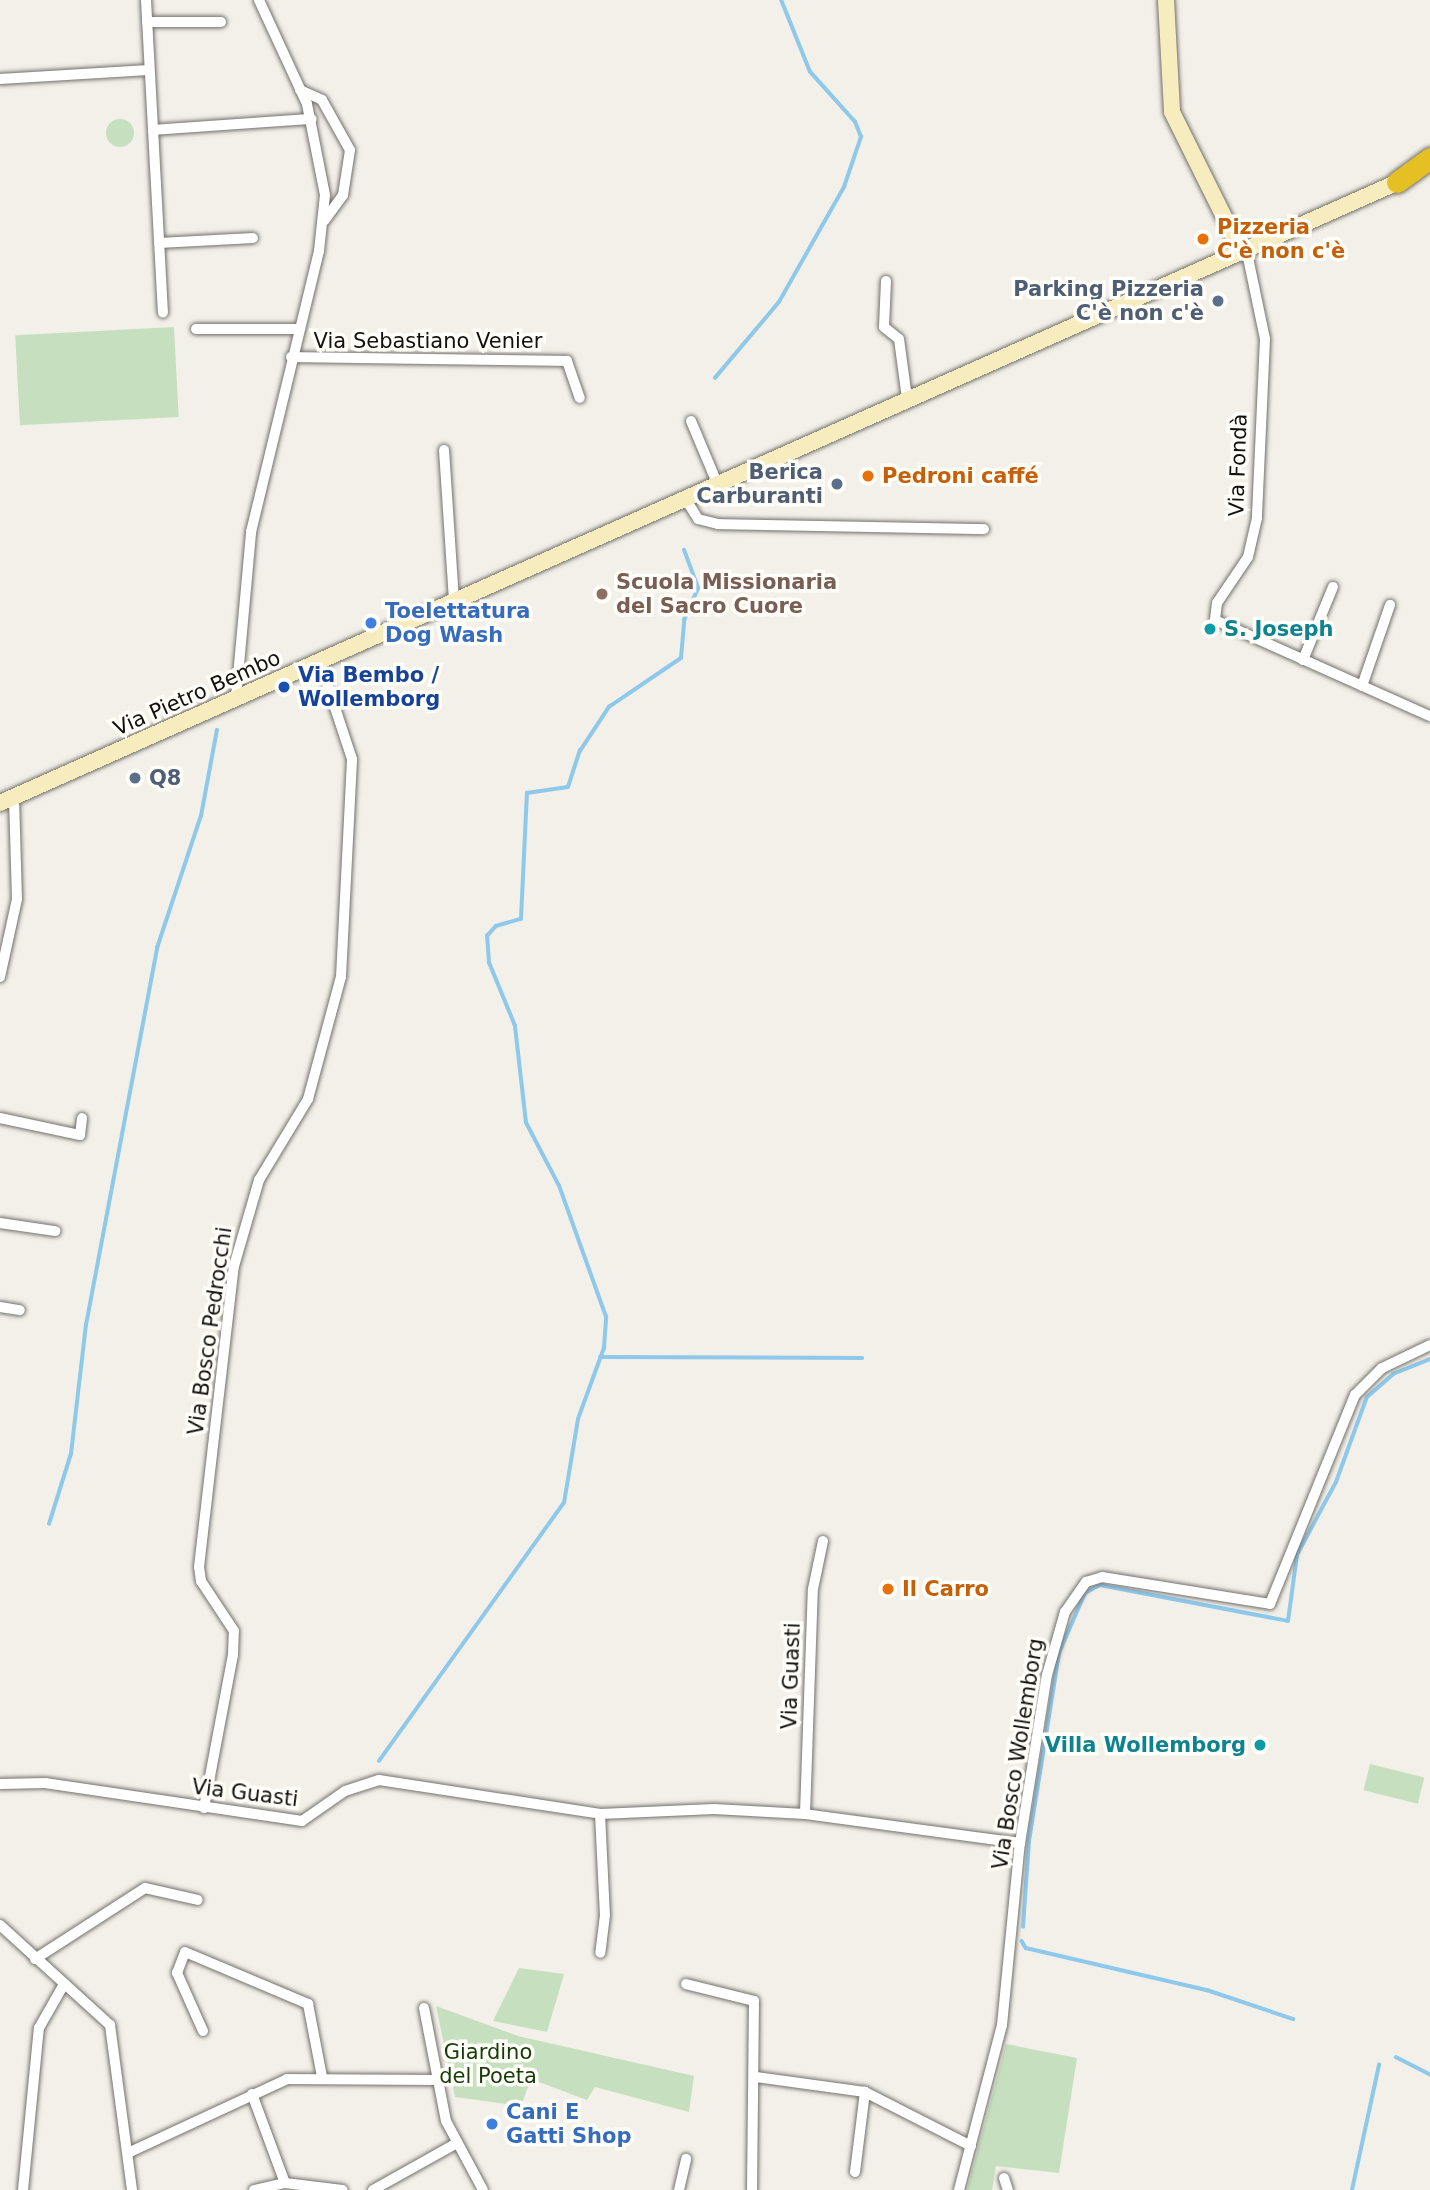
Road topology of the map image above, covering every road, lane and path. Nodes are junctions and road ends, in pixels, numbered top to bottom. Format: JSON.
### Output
{"nodes":[{"id":1,"x":146,"y":0,"type":"edge"},
{"id":2,"x":260,"y":0,"type":"edge"},
{"id":3,"x":1166,"y":0,"type":"edge"},
{"id":4,"x":147,"y":22,"type":"junction"},
{"id":5,"x":221,"y":22,"type":"dead end"},
{"id":6,"x":149,"y":70,"type":"junction"},
{"id":7,"x":0,"y":79,"type":"edge"},
{"id":8,"x":300,"y":90,"type":"junction"},
{"id":9,"x":312,"y":120,"type":"junction"},
{"id":10,"x":152,"y":130,"type":"junction"},
{"id":11,"x":1430,"y":158,"type":"edge"},
{"id":12,"x":1430,"y":167,"type":"edge"},
{"id":13,"x":1397,"y":182,"type":"junction"},
{"id":14,"x":324,"y":221,"type":"junction"},
{"id":15,"x":253,"y":238,"type":"dead end"},
{"id":16,"x":159,"y":243,"type":"junction"},
{"id":17,"x":1244,"y":250,"type":"junction"},
{"id":18,"x":886,"y":281,"type":"dead end"},
{"id":19,"x":163,"y":313,"type":"dead end"},
{"id":20,"x":195,"y":329,"type":"dead end"},
{"id":21,"x":299,"y":329,"type":"junction"},
{"id":22,"x":291,"y":357,"type":"junction"},
{"id":23,"x":580,"y":398,"type":"dead end"},
{"id":24,"x":907,"y":398,"type":"junction"},
{"id":25,"x":691,"y":421,"type":"dead end"},
{"id":26,"x":443,"y":450,"type":"dead end"},
{"id":27,"x":717,"y":483,"type":"junction"},
{"id":28,"x":685,"y":498,"type":"junction"},
{"id":29,"x":984,"y":529,"type":"dead end"},
{"id":30,"x":1334,"y":587,"type":"dead end"},
{"id":31,"x":454,"y":601,"type":"junction"},
{"id":32,"x":1390,"y":605,"type":"dead end"},
{"id":33,"x":1303,"y":660,"type":"junction"},
{"id":34,"x":320,"y":662,"type":"junction"},
{"id":35,"x":1362,"y":686,"type":"junction"},
{"id":36,"x":236,"y":698,"type":"junction"},
{"id":37,"x":1430,"y":716,"type":"edge"},
{"id":38,"x":7,"y":800,"type":"edge"},
{"id":39,"x":0,"y":977,"type":"edge"},
{"id":40,"x":0,"y":1118,"type":"edge"},
{"id":41,"x":82,"y":1118,"type":"dead end"},
{"id":42,"x":0,"y":1223,"type":"edge"},
{"id":43,"x":55,"y":1231,"type":"dead end"},
{"id":44,"x":0,"y":1307,"type":"edge"},
{"id":45,"x":20,"y":1310,"type":"dead end"},
{"id":46,"x":1430,"y":1345,"type":"edge"},
{"id":47,"x":823,"y":1541,"type":"dead end"},
{"id":48,"x":0,"y":1784,"type":"edge"},
{"id":49,"x":204,"y":1808,"type":"junction"},
{"id":50,"x":600,"y":1814,"type":"junction"},
{"id":51,"x":805,"y":1814,"type":"junction"},
{"id":52,"x":1020,"y":1843,"type":"junction"},
{"id":53,"x":198,"y":1900,"type":"dead end"},
{"id":54,"x":0,"y":1925,"type":"edge"},
{"id":55,"x":600,"y":1953,"type":"dead end"},
{"id":56,"x":35,"y":1959,"type":"junction"},
{"id":57,"x":64,"y":1984,"type":"junction"},
{"id":58,"x":686,"y":1984,"type":"dead end"},
{"id":59,"x":424,"y":2008,"type":"dead end"},
{"id":60,"x":203,"y":2031,"type":"dead end"},
{"id":61,"x":322,"y":2077,"type":"junction"},
{"id":62,"x":756,"y":2077,"type":"junction"},
{"id":63,"x":434,"y":2080,"type":"junction"},
{"id":64,"x":865,"y":2092,"type":"junction"},
{"id":65,"x":251,"y":2094,"type":"junction"},
{"id":66,"x":457,"y":2143,"type":"junction"},
{"id":67,"x":971,"y":2146,"type":"junction"},
{"id":68,"x":130,"y":2152,"type":"junction"},
{"id":69,"x":686,"y":2159,"type":"dead end"},
{"id":70,"x":855,"y":2172,"type":"dead end"},
{"id":71,"x":1004,"y":2178,"type":"dead end"},
{"id":72,"x":285,"y":2183,"type":"junction"},
{"id":73,"x":23,"y":2190,"type":"edge"},
{"id":74,"x":132,"y":2190,"type":"edge"},
{"id":75,"x":254,"y":2190,"type":"edge"},
{"id":76,"x":343,"y":2190,"type":"edge"},
{"id":77,"x":373,"y":2190,"type":"edge"},
{"id":78,"x":483,"y":2190,"type":"edge"},
{"id":79,"x":679,"y":2190,"type":"edge"},
{"id":80,"x":752,"y":2190,"type":"edge"},
{"id":81,"x":959,"y":2190,"type":"edge"},
{"id":82,"x":1008,"y":2190,"type":"edge"}],
"edges":[{"from":1,"to":4,"type":"street"},
{"from":2,"to":8,"type":"street","name":"Via Sebastiano Venier"},
{"from":3,"to":17,"type":"main road"},
{"from":4,"to":5,"type":"street"},
{"from":4,"to":6,"type":"street"},
{"from":6,"to":7,"type":"street"},
{"from":6,"to":10,"type":"street"},
{"from":8,"to":9,"type":"street","name":"Via Sebastiano Venier"},
{"from":8,"to":14,"type":"street","name":"Via Sebastiano Venier"},
{"from":9,"to":10,"type":"street"},
{"from":9,"to":14,"type":"street","name":"Via Sebastiano Venier"},
{"from":10,"to":16,"type":"street"},
{"from":11,"to":13,"type":"highway"},
{"from":12,"to":13,"type":"main road","name":"Via Pietro Bembo"},
{"from":13,"to":17,"type":"main road","name":"Via Pietro Bembo"},
{"from":14,"to":21,"type":"street","name":"Via Sebastiano Venier"},
{"from":15,"to":16,"type":"street"},
{"from":16,"to":19,"type":"street"},
{"from":17,"to":24,"type":"main road","name":"Via Pietro Bembo"},
{"from":17,"to":33,"type":"street","name":"Via Fondà"},
{"from":18,"to":24,"type":"street"},
{"from":20,"to":21,"type":"street"},
{"from":21,"to":22,"type":"street","name":"Via Sebastiano Venier"},
{"from":22,"to":23,"type":"street","name":"Via Sebastiano Venier"},
{"from":22,"to":36,"type":"street","name":"Via Sebastiano Venier"},
{"from":24,"to":27,"type":"main road","name":"Via Pietro Bembo"},
{"from":25,"to":27,"type":"street"},
{"from":26,"to":31,"type":"street"},
{"from":27,"to":28,"type":"main road","name":"Via Pietro Bembo"},
{"from":28,"to":29,"type":"street"},
{"from":28,"to":31,"type":"main road","name":"Via Pietro Bembo"},
{"from":30,"to":33,"type":"street"},
{"from":31,"to":34,"type":"main road","name":"Via Pietro Bembo"},
{"from":32,"to":35,"type":"street"},
{"from":33,"to":35,"type":"street","name":"Via Fondà"},
{"from":34,"to":36,"type":"main road","name":"Via Pietro Bembo"},
{"from":34,"to":49,"type":"street","name":"Via Bosco Pedrocchi"},
{"from":35,"to":37,"type":"street","name":"Via Fondà"},
{"from":36,"to":38,"type":"main road","name":"Via Pietro Bembo"},
{"from":38,"to":39,"type":"street"},
{"from":40,"to":41,"type":"street"},
{"from":42,"to":43,"type":"street"},
{"from":44,"to":45,"type":"street"},
{"from":46,"to":52,"type":"street","name":"Via Bosco Wollemborg"},
{"from":47,"to":51,"type":"street","name":"Via Guasti"},
{"from":48,"to":49,"type":"street","name":"Via Guasti"},
{"from":49,"to":50,"type":"street","name":"Via Guasti"},
{"from":50,"to":51,"type":"street","name":"Via Guasti"},
{"from":50,"to":55,"type":"street"},
{"from":51,"to":52,"type":"street","name":"Via Guasti"},
{"from":52,"to":67,"type":"street","name":"Via Bosco Wollemborg"},
{"from":53,"to":56,"type":"street"},
{"from":54,"to":56,"type":"street"},
{"from":56,"to":57,"type":"street"},
{"from":57,"to":68,"type":"street"},
{"from":57,"to":73,"type":"street"},
{"from":58,"to":62,"type":"street"},
{"from":59,"to":63,"type":"street"},
{"from":60,"to":61,"type":"street"},
{"from":61,"to":63,"type":"street"},
{"from":61,"to":65,"type":"street"},
{"from":62,"to":64,"type":"street"},
{"from":62,"to":80,"type":"street"},
{"from":63,"to":66,"type":"street"},
{"from":64,"to":67,"type":"street"},
{"from":64,"to":70,"type":"street"},
{"from":65,"to":68,"type":"street"},
{"from":65,"to":72,"type":"street"},
{"from":66,"to":77,"type":"street"},
{"from":66,"to":78,"type":"street"},
{"from":67,"to":81,"type":"street","name":"Via Bosco Wollemborg"},
{"from":68,"to":74,"type":"street"},
{"from":69,"to":79,"type":"street"},
{"from":71,"to":82,"type":"street"},
{"from":72,"to":75,"type":"street"},
{"from":72,"to":76,"type":"street"}]}
